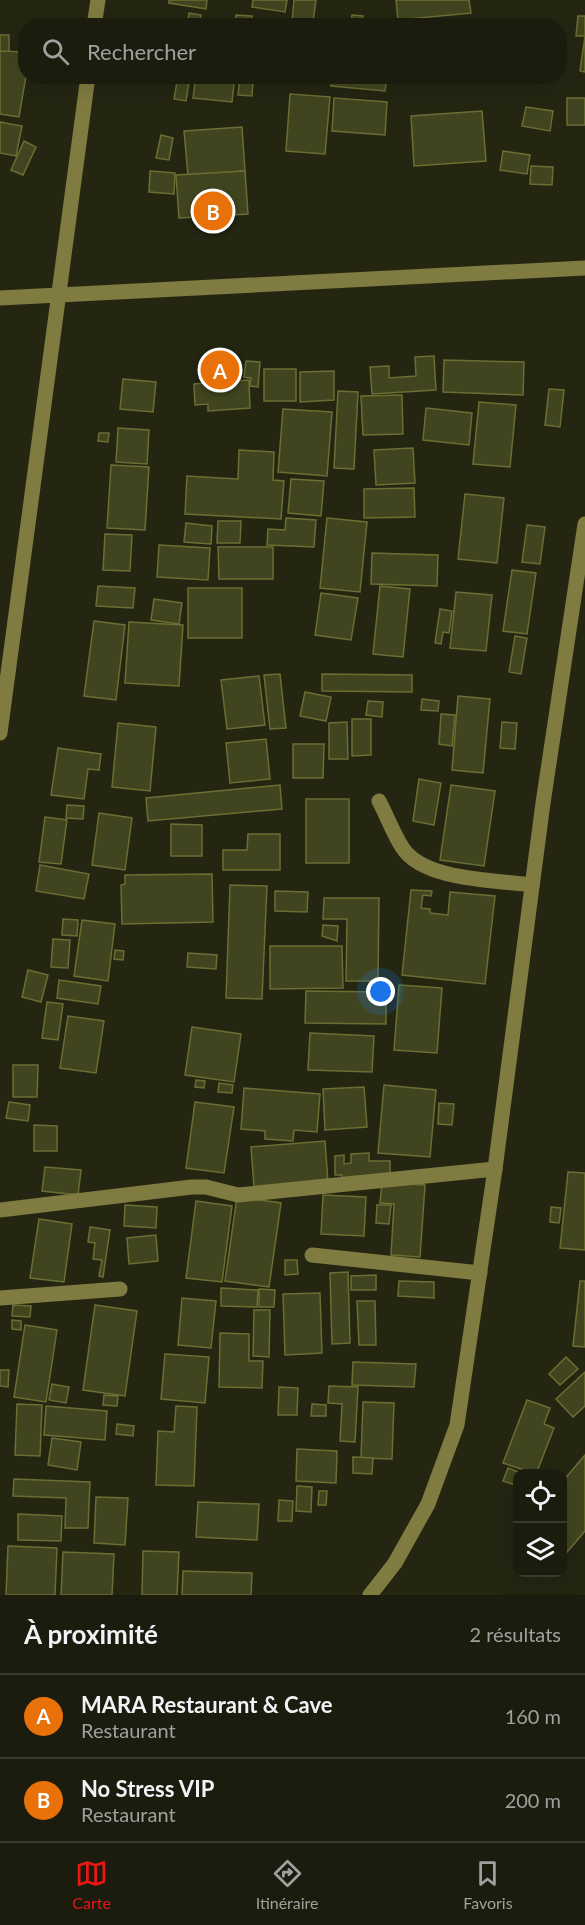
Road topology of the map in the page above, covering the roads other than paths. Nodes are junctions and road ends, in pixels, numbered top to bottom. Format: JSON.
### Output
{"nodes":[{"id":1,"x":98,"y":0,"type":"edge"},
{"id":2,"x":95,"y":18,"type":"edge"},
{"id":3,"x":87,"y":84,"type":"edge"},
{"id":4,"x":585,"y":268,"type":"edge"},
{"id":5,"x":59,"y":296,"type":"junction"},
{"id":6,"x":0,"y":298,"type":"edge"},
{"id":7,"x":585,"y":524,"type":"edge"},
{"id":8,"x":0,"y":733,"type":"edge"},
{"id":9,"x":379,"y":801,"type":"dead end"},
{"id":10,"x":532,"y":885,"type":"junction"},
{"id":11,"x":495,"y":1169,"type":"junction"},
{"id":12,"x":0,"y":1210,"type":"edge"},
{"id":13,"x":312,"y":1255,"type":"dead end"},
{"id":14,"x":480,"y":1273,"type":"junction"},
{"id":15,"x":120,"y":1289,"type":"dead end"},
{"id":16,"x":0,"y":1298,"type":"edge"},
{"id":17,"x":370,"y":1595,"type":"edge"}],
"edges":[{"from":1,"to":2,"type":"street"},
{"from":3,"to":5,"type":"street"},
{"from":4,"to":5,"type":"street"},
{"from":5,"to":6,"type":"street"},
{"from":5,"to":8,"type":"street"},
{"from":7,"to":10,"type":"street"},
{"from":9,"to":10,"type":"street"},
{"from":10,"to":11,"type":"street"},
{"from":11,"to":12,"type":"street"},
{"from":11,"to":14,"type":"street"},
{"from":13,"to":14,"type":"street"},
{"from":14,"to":17,"type":"street"},
{"from":15,"to":16,"type":"street"}]}
